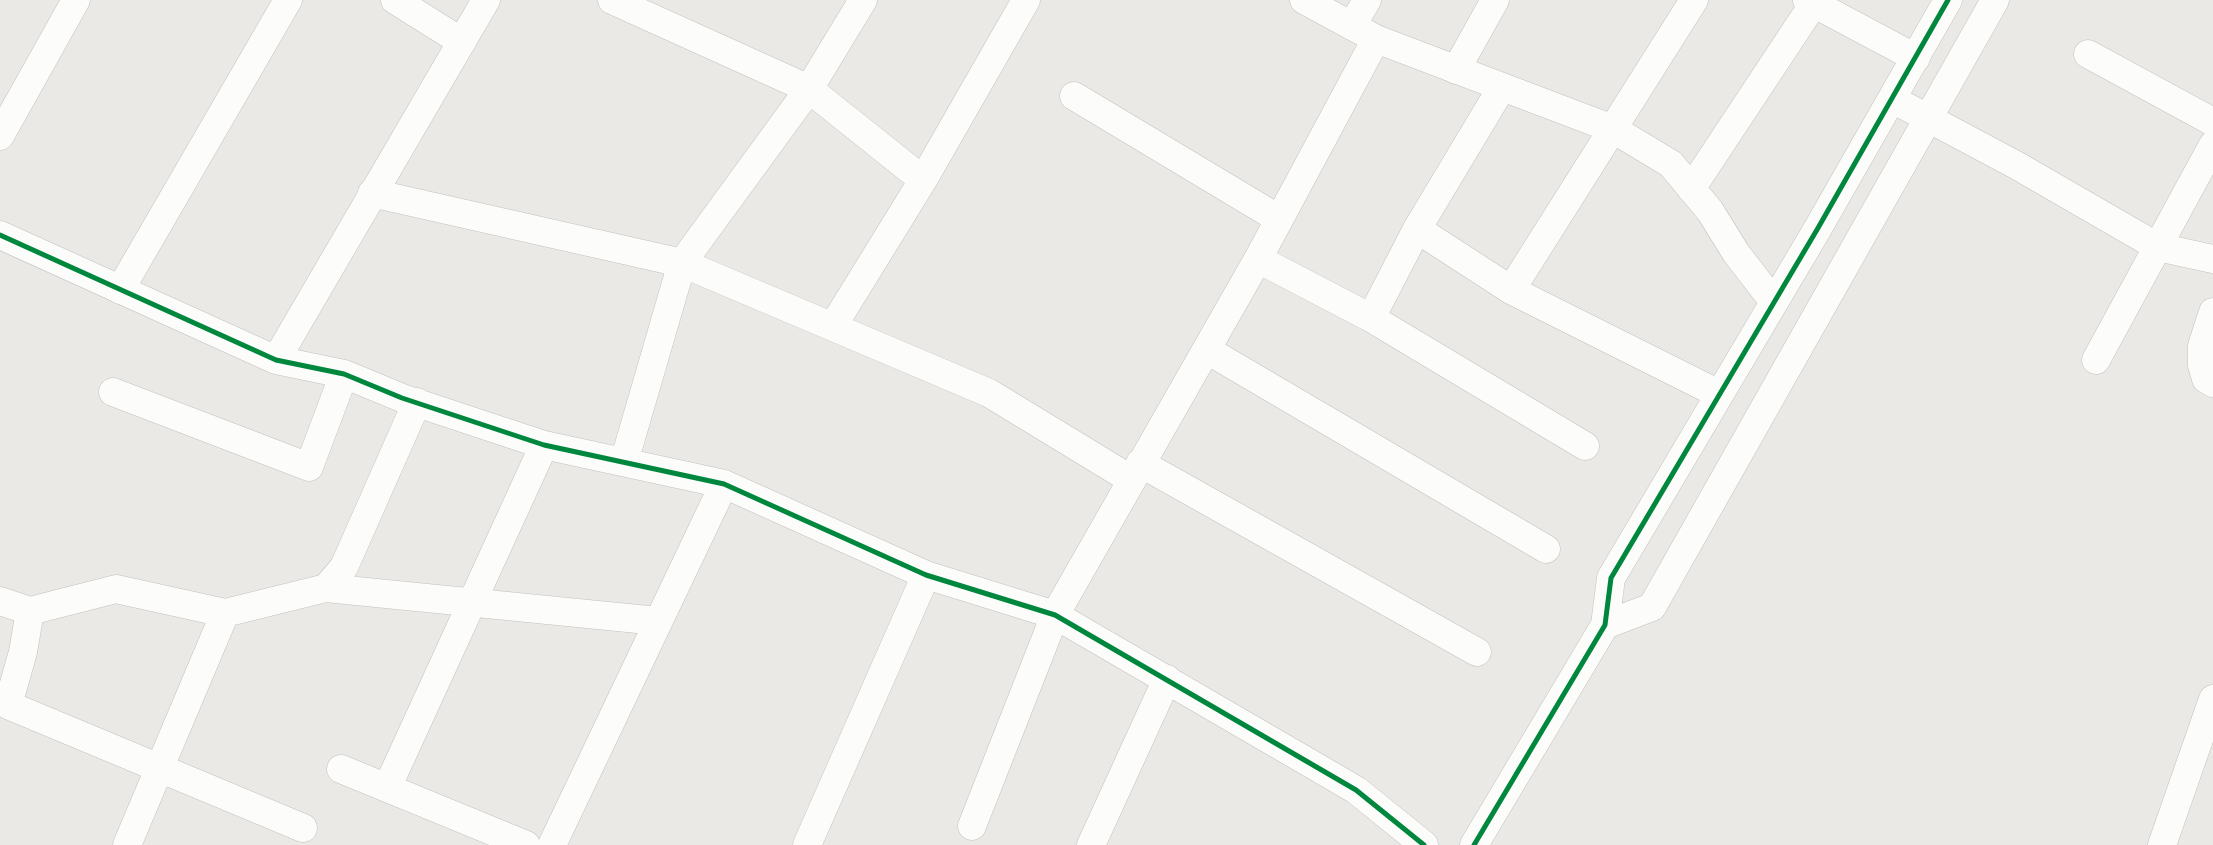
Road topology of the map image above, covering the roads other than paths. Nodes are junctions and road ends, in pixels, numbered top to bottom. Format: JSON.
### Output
{"nodes":[{"id":1,"x":76,"y":0,"type":"edge"},
{"id":2,"x":395,"y":0,"type":"edge"},
{"id":3,"x":486,"y":0,"type":"edge"},
{"id":4,"x":612,"y":0,"type":"edge"},
{"id":5,"x":863,"y":0,"type":"edge"},
{"id":6,"x":1026,"y":0,"type":"edge"},
{"id":7,"x":1304,"y":0,"type":"edge"},
{"id":8,"x":1367,"y":0,"type":"edge"},
{"id":9,"x":1495,"y":0,"type":"edge"},
{"id":10,"x":1694,"y":0,"type":"edge"},
{"id":11,"x":1948,"y":0,"type":"edge"},
{"id":12,"x":1995,"y":0,"type":"edge"},
{"id":13,"x":286,"y":1,"type":"edge"},
{"id":14,"x":1810,"y":2,"type":"edge"},
{"id":15,"x":658,"y":9,"type":"edge"},
{"id":16,"x":1352,"y":26,"type":"junction"},
{"id":17,"x":1376,"y":39,"type":"junction"},
{"id":18,"x":462,"y":42,"type":"junction"},
{"id":19,"x":2088,"y":54,"type":"dead end"},
{"id":20,"x":1916,"y":58,"type":"junction"},
{"id":21,"x":1456,"y":70,"type":"junction"},
{"id":22,"x":1502,"y":87,"type":"junction"},
{"id":23,"x":809,"y":89,"type":"junction"},
{"id":24,"x":1074,"y":96,"type":"dead end"},
{"id":25,"x":1892,"y":99,"type":"junction"},
{"id":26,"x":1928,"y":119,"type":"junction"},
{"id":27,"x":2213,"y":122,"type":"edge"},
{"id":28,"x":1612,"y":129,"type":"junction"},
{"id":29,"x":0,"y":136,"type":"edge"},
{"id":30,"x":2213,"y":145,"type":"edge"},
{"id":31,"x":923,"y":180,"type":"junction"},
{"id":32,"x":1691,"y":189,"type":"junction"},
{"id":33,"x":372,"y":193,"type":"junction"},
{"id":34,"x":1279,"y":219,"type":"junction"},
{"id":35,"x":1417,"y":229,"type":"junction"},
{"id":36,"x":0,"y":236,"type":"edge"},
{"id":37,"x":2158,"y":247,"type":"junction"},
{"id":38,"x":1258,"y":259,"type":"junction"},
{"id":39,"x":2213,"y":259,"type":"edge"},
{"id":40,"x":682,"y":263,"type":"junction"},
{"id":41,"x":120,"y":290,"type":"junction"},
{"id":42,"x":1510,"y":290,"type":"junction"},
{"id":43,"x":1774,"y":301,"type":"junction"},
{"id":44,"x":2213,"y":312,"type":"edge"},
{"id":45,"x":1371,"y":318,"type":"junction"},
{"id":46,"x":833,"y":326,"type":"junction"},
{"id":47,"x":1207,"y":350,"type":"junction"},
{"id":48,"x":276,"y":360,"type":"junction"},
{"id":49,"x":2096,"y":360,"type":"dead end"},
{"id":50,"x":344,"y":374,"type":"junction"},
{"id":51,"x":2213,"y":383,"type":"edge"},
{"id":52,"x":113,"y":392,"type":"dead end"},
{"id":53,"x":1719,"y":394,"type":"junction"},
{"id":54,"x":417,"y":402,"type":"junction"},
{"id":55,"x":544,"y":445,"type":"junction"},
{"id":56,"x":1585,"y":446,"type":"dead end"},
{"id":57,"x":624,"y":462,"type":"junction"},
{"id":58,"x":1136,"y":472,"type":"junction"},
{"id":59,"x":724,"y":484,"type":"junction"},
{"id":60,"x":1546,"y":549,"type":"dead end"},
{"id":61,"x":926,"y":575,"type":"junction"},
{"id":62,"x":326,"y":588,"type":"junction"},
{"id":63,"x":0,"y":601,"type":"edge"},
{"id":64,"x":472,"y":602,"type":"junction"},
{"id":65,"x":30,"y":611,"type":"junction"},
{"id":66,"x":225,"y":613,"type":"junction"},
{"id":67,"x":1055,"y":615,"type":"junction"},
{"id":68,"x":658,"y":621,"type":"junction"},
{"id":69,"x":1605,"y":625,"type":"junction"},
{"id":70,"x":1477,"y":652,"type":"dead end"},
{"id":71,"x":1167,"y":679,"type":"junction"},
{"id":72,"x":2213,"y":700,"type":"edge"},
{"id":73,"x":341,"y":769,"type":"dead end"},
{"id":74,"x":159,"y":770,"type":"junction"},
{"id":75,"x":387,"y":788,"type":"junction"},
{"id":76,"x":972,"y":826,"type":"dead end"},
{"id":77,"x":303,"y":828,"type":"dead end"},
{"id":78,"x":1422,"y":844,"type":"edge"},
{"id":79,"x":127,"y":845,"type":"edge"},
{"id":80,"x":526,"y":845,"type":"edge"},
{"id":81,"x":552,"y":845,"type":"edge"},
{"id":82,"x":807,"y":845,"type":"edge"},
{"id":83,"x":1091,"y":845,"type":"edge"},
{"id":84,"x":1474,"y":845,"type":"edge"},
{"id":85,"x":2162,"y":845,"type":"edge"}],
"edges":[{"from":1,"to":29,"type":"street"},
{"from":2,"to":18,"type":"street"},
{"from":3,"to":18,"type":"street"},
{"from":4,"to":15,"type":"street"},
{"from":5,"to":23,"type":"street"},
{"from":6,"to":31,"type":"street"},
{"from":7,"to":16,"type":"street"},
{"from":8,"to":16,"type":"street"},
{"from":9,"to":21,"type":"street"},
{"from":10,"to":28,"type":"street"},
{"from":11,"to":20,"type":"street"},
{"from":12,"to":26,"type":"street"},
{"from":13,"to":41,"type":"street"},
{"from":14,"to":20,"type":"street"},
{"from":14,"to":32,"type":"street"},
{"from":15,"to":23,"type":"street"},
{"from":16,"to":17,"type":"street"},
{"from":17,"to":21,"type":"street"},
{"from":17,"to":34,"type":"street"},
{"from":18,"to":33,"type":"street"},
{"from":19,"to":27,"type":"street"},
{"from":20,"to":25,"type":"street"},
{"from":21,"to":22,"type":"street"},
{"from":22,"to":28,"type":"street"},
{"from":22,"to":35,"type":"street"},
{"from":23,"to":31,"type":"street"},
{"from":23,"to":40,"type":"street"},
{"from":24,"to":34,"type":"street"},
{"from":25,"to":26,"type":"street"},
{"from":25,"to":43,"type":"street"},
{"from":26,"to":37,"type":"street"},
{"from":26,"to":69,"type":"street"},
{"from":28,"to":32,"type":"street"},
{"from":28,"to":42,"type":"street"},
{"from":30,"to":37,"type":"street"},
{"from":31,"to":46,"type":"street"},
{"from":32,"to":43,"type":"street"},
{"from":33,"to":40,"type":"street"},
{"from":33,"to":48,"type":"street"},
{"from":34,"to":38,"type":"street"},
{"from":35,"to":42,"type":"street"},
{"from":35,"to":45,"type":"street"},
{"from":36,"to":41,"type":"street"},
{"from":37,"to":39,"type":"street"},
{"from":37,"to":49,"type":"street"},
{"from":38,"to":45,"type":"street"},
{"from":38,"to":47,"type":"street"},
{"from":40,"to":46,"type":"street"},
{"from":40,"to":57,"type":"street"},
{"from":41,"to":48,"type":"street"},
{"from":42,"to":53,"type":"street"},
{"from":43,"to":53,"type":"street"},
{"from":44,"to":51,"type":"street"},
{"from":45,"to":56,"type":"street"},
{"from":46,"to":58,"type":"street"},
{"from":47,"to":58,"type":"street"},
{"from":47,"to":60,"type":"street"},
{"from":48,"to":50,"type":"street"},
{"from":50,"to":52,"type":"street"},
{"from":50,"to":54,"type":"street"},
{"from":53,"to":69,"type":"street"},
{"from":54,"to":55,"type":"street"},
{"from":54,"to":62,"type":"street"},
{"from":55,"to":57,"type":"street"},
{"from":55,"to":64,"type":"street"},
{"from":57,"to":59,"type":"street"},
{"from":58,"to":67,"type":"street"},
{"from":58,"to":70,"type":"street"},
{"from":59,"to":61,"type":"street"},
{"from":59,"to":68,"type":"street"},
{"from":61,"to":67,"type":"street"},
{"from":61,"to":82,"type":"street"},
{"from":62,"to":64,"type":"street"},
{"from":62,"to":66,"type":"street"},
{"from":63,"to":65,"type":"street"},
{"from":64,"to":68,"type":"street"},
{"from":64,"to":75,"type":"street"},
{"from":65,"to":66,"type":"street"},
{"from":65,"to":74,"type":"street"},
{"from":66,"to":74,"type":"street"},
{"from":67,"to":71,"type":"street"},
{"from":67,"to":76,"type":"street"},
{"from":68,"to":81,"type":"street"},
{"from":69,"to":84,"type":"street"},
{"from":71,"to":78,"type":"street"},
{"from":71,"to":83,"type":"street"},
{"from":72,"to":85,"type":"street"},
{"from":73,"to":75,"type":"street"},
{"from":74,"to":77,"type":"street"},
{"from":74,"to":79,"type":"street"},
{"from":75,"to":80,"type":"street"}]}
